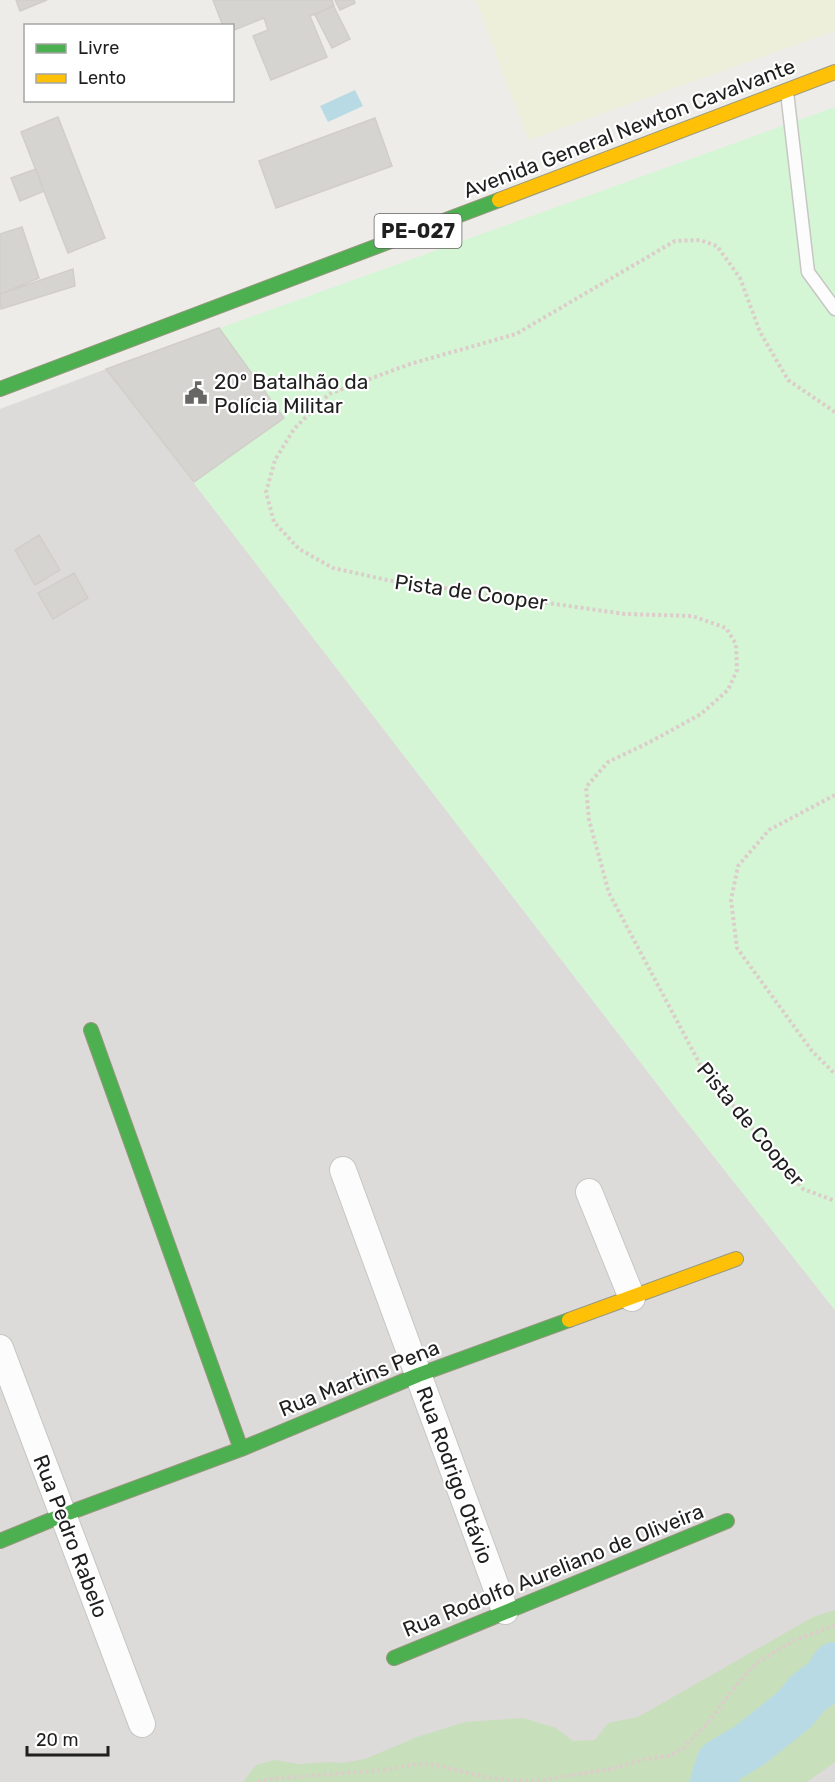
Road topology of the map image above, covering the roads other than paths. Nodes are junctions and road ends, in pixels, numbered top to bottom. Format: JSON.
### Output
{"nodes":[{"id":1,"x":835,"y":72,"type":"edge"},
{"id":2,"x":787,"y":91,"type":"junction"},
{"id":3,"x":835,"y":309,"type":"edge"},
{"id":4,"x":0,"y":389,"type":"edge"},
{"id":5,"x":91,"y":1030,"type":"dead end"},
{"id":6,"x":343,"y":1170,"type":"dead end"},
{"id":7,"x":589,"y":1192,"type":"dead end"},
{"id":8,"x":736,"y":1258,"type":"dead end"},
{"id":9,"x":632,"y":1298,"type":"junction"},
{"id":10,"x":0,"y":1348,"type":"edge"},
{"id":11,"x":418,"y":1376,"type":"junction"},
{"id":12,"x":240,"y":1449,"type":"junction"},
{"id":13,"x":63,"y":1515,"type":"junction"},
{"id":14,"x":727,"y":1521,"type":"dead end"},
{"id":15,"x":0,"y":1541,"type":"edge"},
{"id":16,"x":505,"y":1611,"type":"junction"},
{"id":17,"x":394,"y":1658,"type":"dead end"},
{"id":18,"x":142,"y":1724,"type":"dead end"}],
"edges":[{"from":1,"to":2,"type":"street","name":"Avenida General Newton Cavalvante","number":"PE-027"},
{"from":2,"to":3,"type":"lane"},
{"from":2,"to":4,"type":"street","name":"Avenida General Newton Cavalvante","number":"PE-027"},
{"from":5,"to":12,"type":"street"},
{"from":6,"to":11,"type":"street","name":"Rua Rodrigo Otávio"},
{"from":7,"to":9,"type":"street"},
{"from":8,"to":9,"type":"street","name":"Rua Martins Pena"},
{"from":9,"to":11,"type":"street","name":"Rua Martins Pena"},
{"from":10,"to":13,"type":"street","name":"Rua Pedro Rabelo"},
{"from":11,"to":12,"type":"street","name":"Rua Martins Pena"},
{"from":11,"to":16,"type":"street","name":"Rua Rodrigo Otávio"},
{"from":12,"to":13,"type":"street","name":"Rua Martins Pena"},
{"from":13,"to":15,"type":"street","name":"Rua Martins Pena"},
{"from":13,"to":18,"type":"street","name":"Rua Pedro Rabelo"},
{"from":14,"to":16,"type":"street","name":"Rua Rodolfo Aureliano de Oliveira"},
{"from":16,"to":17,"type":"street","name":"Rua Rodolfo Aureliano de Oliveira"}]}
